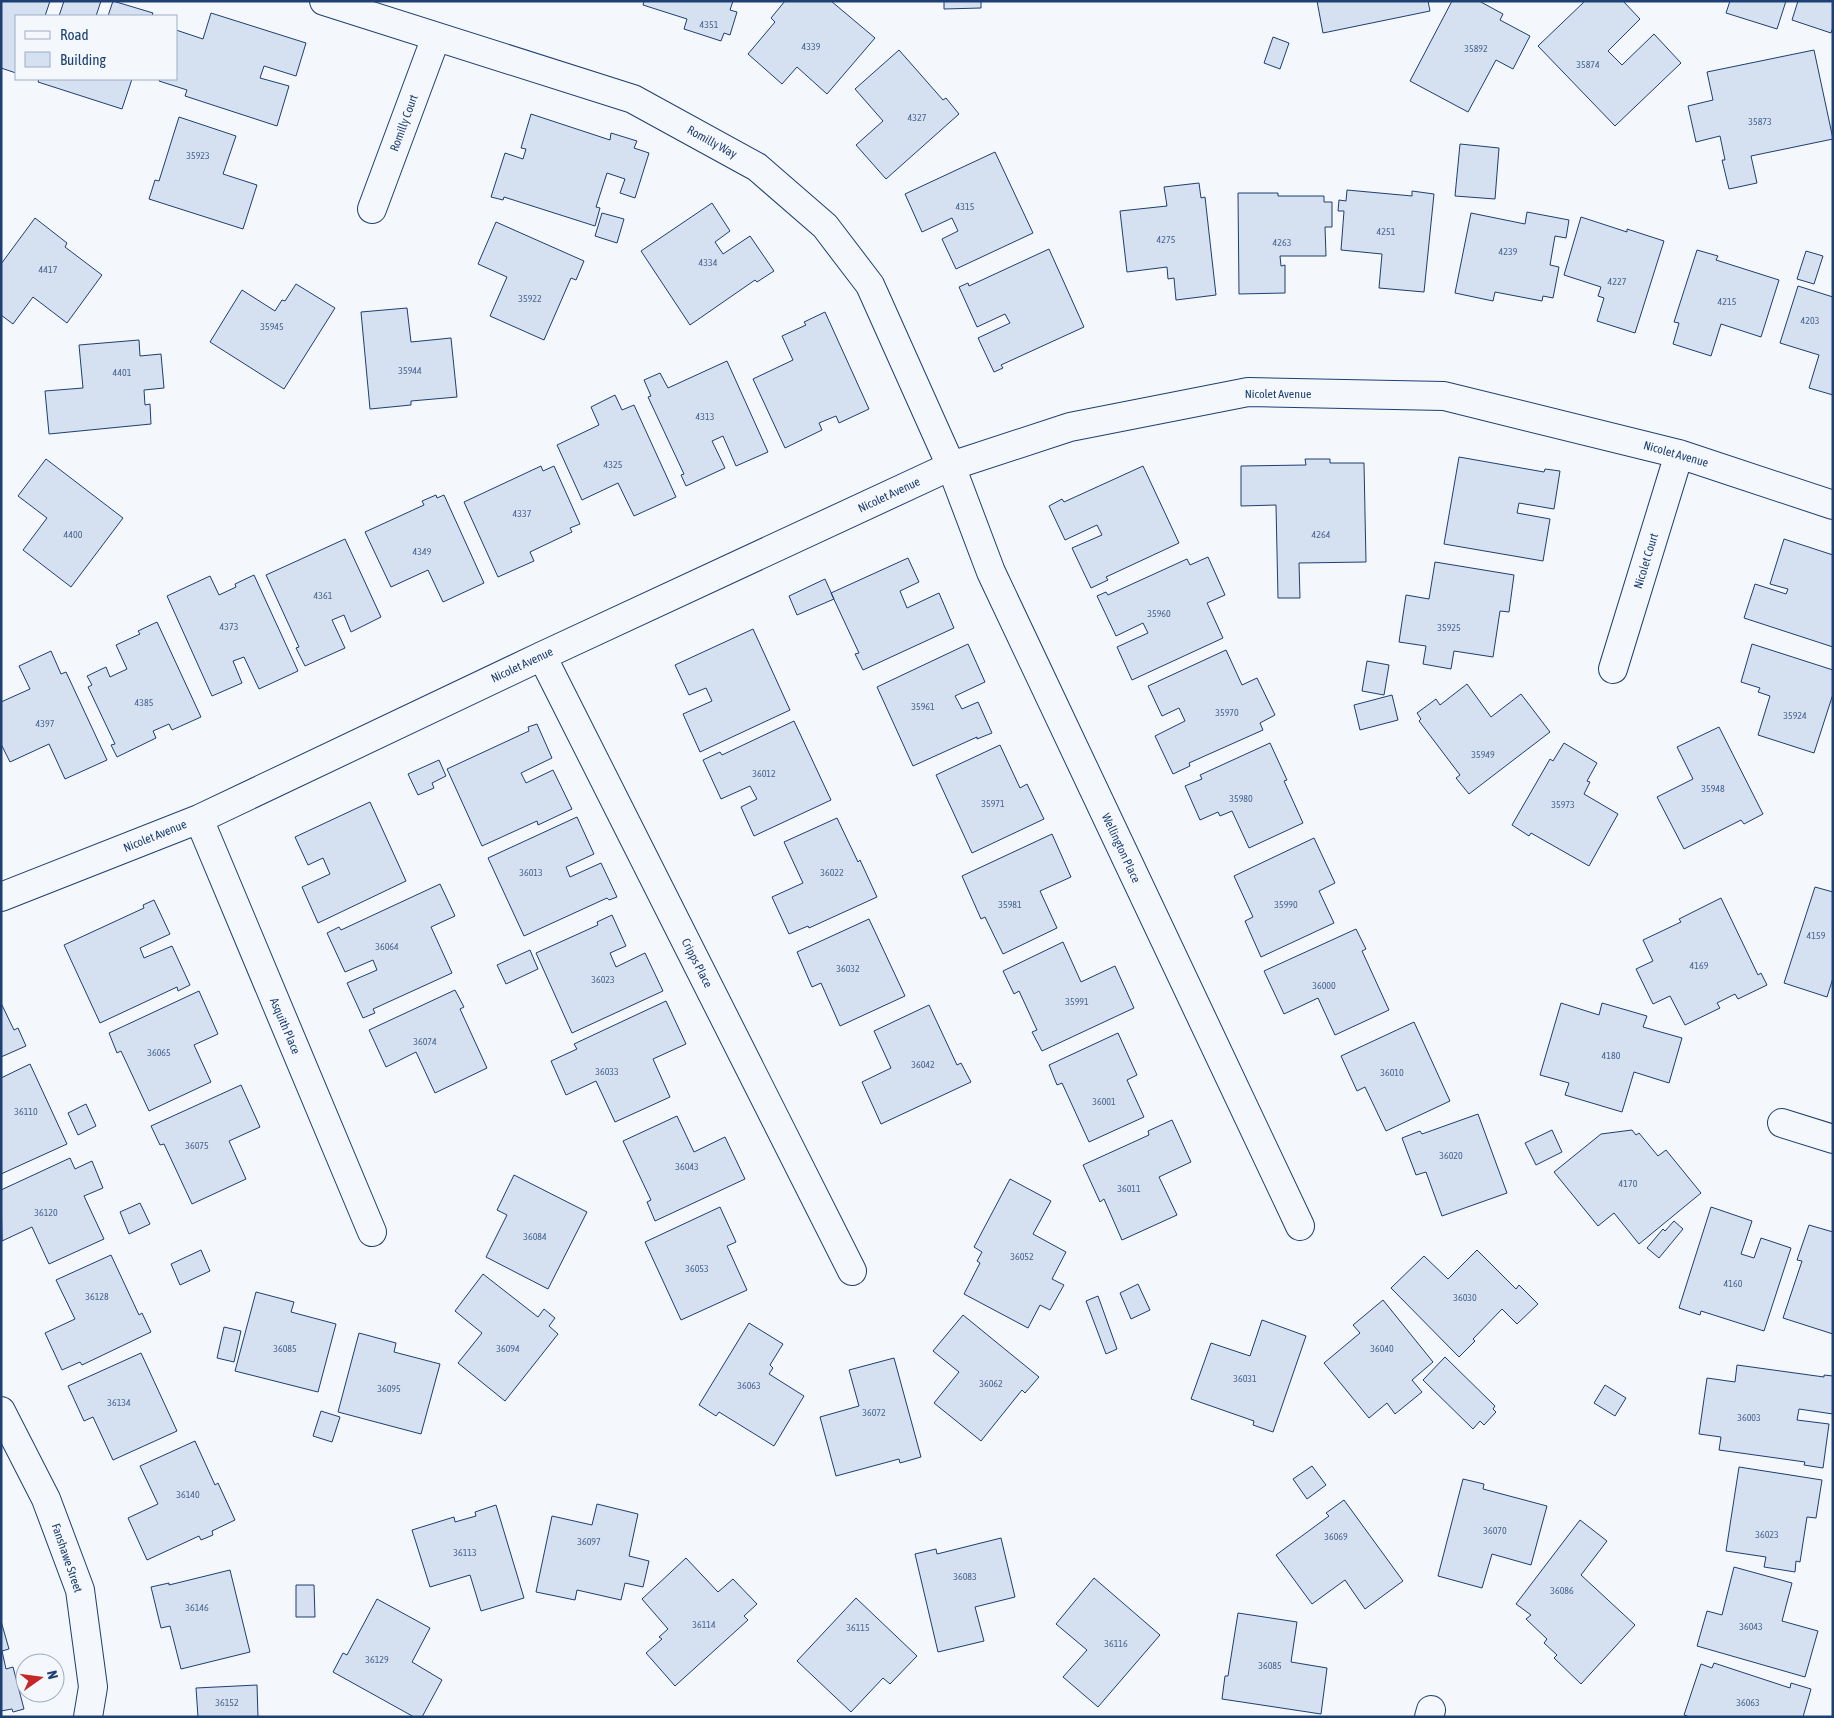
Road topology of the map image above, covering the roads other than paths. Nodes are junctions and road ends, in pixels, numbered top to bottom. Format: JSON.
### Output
{"nodes":[{"id":1,"x":324,"y":1,"type":"edge"},
{"id":2,"x":436,"y":37,"type":"junction"},
{"id":3,"x":372,"y":209,"type":"dead end"},
{"id":4,"x":1679,"y":454,"type":"junction"},
{"id":5,"x":951,"y":466,"type":"junction"},
{"id":6,"x":1833,"y":505,"type":"edge"},
{"id":7,"x":542,"y":656,"type":"junction"},
{"id":8,"x":1613,"y":669,"type":"dead end"},
{"id":9,"x":199,"y":819,"type":"junction"},
{"id":10,"x":1,"y":897,"type":"edge"},
{"id":11,"x":1782,"y":1123,"type":"dead end"},
{"id":12,"x":1833,"y":1139,"type":"edge"},
{"id":13,"x":1300,"y":1226,"type":"dead end"},
{"id":14,"x":372,"y":1232,"type":"dead end"},
{"id":15,"x":852,"y":1271,"type":"dead end"},
{"id":16,"x":1,"y":1411,"type":"edge"},
{"id":17,"x":88,"y":1717,"type":"edge"}],
"edges":[{"from":1,"to":2,"type":"street","name":"Romilly Way"},
{"from":2,"to":3,"type":"street","name":"Romilly Court"},
{"from":2,"to":5,"type":"street","name":"Romilly Way"},
{"from":4,"to":5,"type":"street","name":"Nicolet Avenue"},
{"from":4,"to":6,"type":"street","name":"Nicolet Avenue"},
{"from":4,"to":8,"type":"street","name":"Nicolet Court"},
{"from":5,"to":7,"type":"street","name":"Nicolet Avenue"},
{"from":5,"to":13,"type":"street","name":"Wellington Place"},
{"from":7,"to":9,"type":"street","name":"Nicolet Avenue"},
{"from":7,"to":15,"type":"street","name":"Cripps Place"},
{"from":9,"to":10,"type":"street","name":"Nicolet Avenue"},
{"from":9,"to":14,"type":"street","name":"Asquith Place"},
{"from":11,"to":12,"type":"street"},
{"from":16,"to":17,"type":"street","name":"Fanshawe Street"}]}
